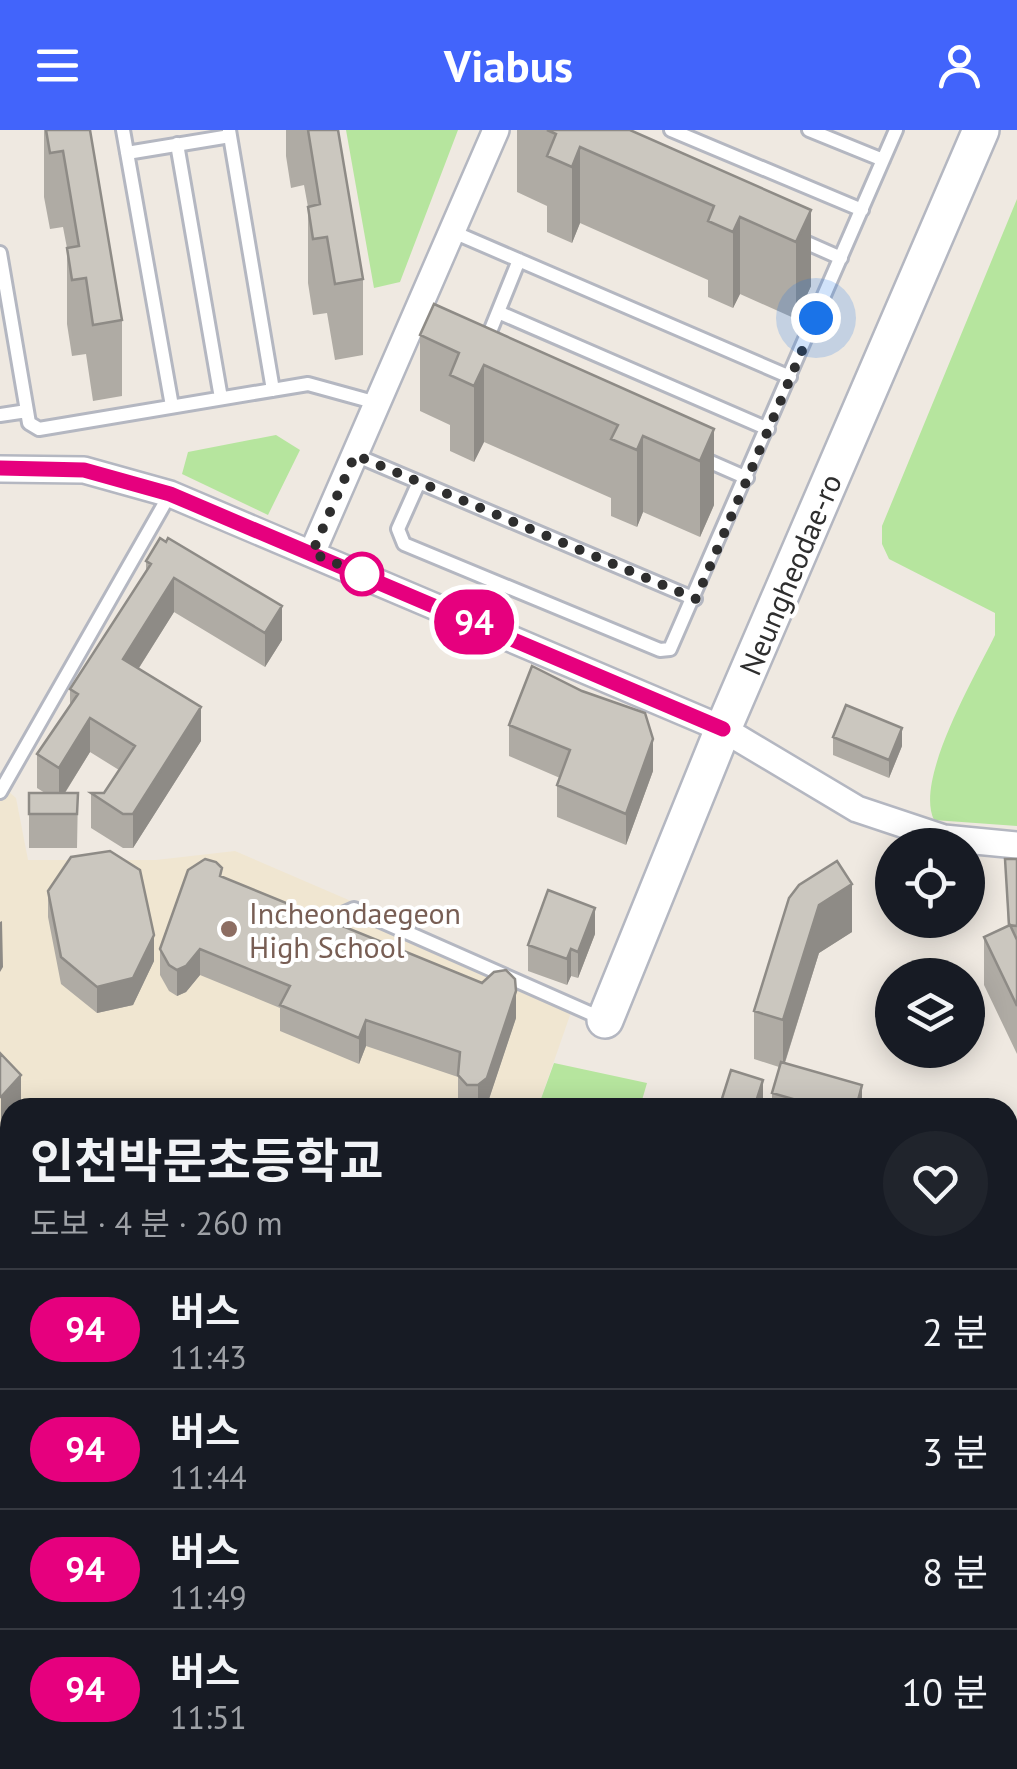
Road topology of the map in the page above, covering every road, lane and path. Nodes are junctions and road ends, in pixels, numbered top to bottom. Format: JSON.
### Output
{"nodes":[{"id":1,"x":123,"y":130,"type":"edge"},
{"id":2,"x":496,"y":130,"type":"edge"},
{"id":3,"x":670,"y":130,"type":"edge"},
{"id":4,"x":810,"y":130,"type":"edge"},
{"id":5,"x":896,"y":130,"type":"edge"},
{"id":6,"x":982,"y":130,"type":"edge"},
{"id":7,"x":230,"y":133,"type":"edge"},
{"id":8,"x":176,"y":144,"type":"junction"},
{"id":9,"x":127,"y":153,"type":"junction"},
{"id":10,"x":883,"y":160,"type":"junction"},
{"id":11,"x":862,"y":210,"type":"junction"},
{"id":12,"x":452,"y":232,"type":"junction"},
{"id":13,"x":787,"y":234,"type":"edge"},
{"id":14,"x":0,"y":254,"type":"edge"},
{"id":15,"x":841,"y":258,"type":"junction"},
{"id":16,"x":519,"y":260,"type":"junction"},
{"id":17,"x":498,"y":312,"type":"junction"},
{"id":18,"x":478,"y":360,"type":"edge"},
{"id":19,"x":790,"y":377,"type":"junction"},
{"id":20,"x":273,"y":390,"type":"junction"},
{"id":21,"x":221,"y":398,"type":"junction"},
{"id":22,"x":377,"y":403,"type":"junction"},
{"id":23,"x":172,"y":406,"type":"junction"},
{"id":24,"x":27,"y":411,"type":"junction"},
{"id":25,"x":0,"y":415,"type":"edge"},
{"id":26,"x":768,"y":429,"type":"junction"},
{"id":27,"x":694,"y":454,"type":"edge"},
{"id":28,"x":355,"y":455,"type":"junction"},
{"id":29,"x":0,"y":468,"type":"edge"},
{"id":30,"x":748,"y":478,"type":"junction"},
{"id":31,"x":419,"y":482,"type":"junction"},
{"id":32,"x":170,"y":494,"type":"junction"},
{"id":33,"x":312,"y":553,"type":"junction"},
{"id":34,"x":696,"y":599,"type":"junction"},
{"id":35,"x":723,"y":729,"type":"junction"},
{"id":36,"x":0,"y":792,"type":"edge"},
{"id":37,"x":1017,"y":846,"type":"edge"},
{"id":38,"x":338,"y":916,"type":"dead end"},
{"id":39,"x":605,"y":1020,"type":"joint"}],
"edges":[{"from":1,"to":9,"type":"lane"},
{"from":2,"to":12,"type":"street"},
{"from":3,"to":11,"type":"lane"},
{"from":4,"to":10,"type":"lane"},
{"from":5,"to":10,"type":"lane"},
{"from":6,"to":35,"type":"main road","name":"Neungheodae-ro"},
{"from":7,"to":8,"type":"lane"},
{"from":7,"to":20,"type":"lane"},
{"from":8,"to":9,"type":"lane"},
{"from":8,"to":21,"type":"lane"},
{"from":9,"to":23,"type":"lane"},
{"from":10,"to":11,"type":"lane"},
{"from":11,"to":15,"type":"lane"},
{"from":12,"to":16,"type":"lane"},
{"from":12,"to":22,"type":"street"},
{"from":13,"to":15,"type":"lane"},
{"from":14,"to":24,"type":"lane"},
{"from":15,"to":19,"type":"lane"},
{"from":16,"to":17,"type":"lane"},
{"from":16,"to":19,"type":"lane"},
{"from":17,"to":18,"type":"lane"},
{"from":17,"to":26,"type":"lane"},
{"from":19,"to":26,"type":"lane"},
{"from":20,"to":21,"type":"lane"},
{"from":20,"to":22,"type":"lane"},
{"from":21,"to":23,"type":"lane"},
{"from":22,"to":28,"type":"street"},
{"from":23,"to":24,"type":"lane"},
{"from":24,"to":25,"type":"lane"},
{"from":26,"to":30,"type":"lane"},
{"from":27,"to":30,"type":"lane"},
{"from":28,"to":31,"type":"lane"},
{"from":28,"to":33,"type":"street"},
{"from":29,"to":32,"type":"street"},
{"from":30,"to":34,"type":"lane"},
{"from":31,"to":34,"type":"lane"},
{"from":31,"to":34,"type":"lane"},
{"from":32,"to":33,"type":"street"},
{"from":32,"to":36,"type":"lane"},
{"from":33,"to":35,"type":"street"},
{"from":35,"to":37,"type":"street"},
{"from":35,"to":39,"type":"main road","name":"Neungheodae-ro"},
{"from":38,"to":39,"type":"lane"}]}
